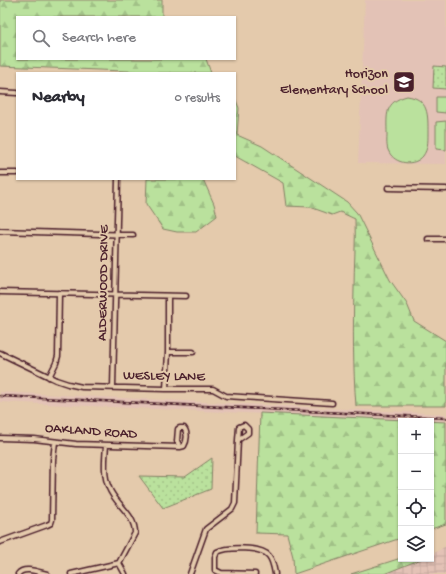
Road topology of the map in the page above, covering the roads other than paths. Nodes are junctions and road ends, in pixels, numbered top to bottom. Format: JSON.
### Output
{"nodes":[{"id":1,"x":0,"y":92,"type":"edge"},
{"id":2,"x":16,"y":93,"type":"edge"},
{"id":3,"x":0,"y":173,"type":"edge"},
{"id":4,"x":16,"y":173,"type":"edge"},
{"id":5,"x":118,"y":180,"type":"edge"},
{"id":6,"x":388,"y":188,"type":"dead end"},
{"id":7,"x":446,"y":189,"type":"edge"},
{"id":8,"x":0,"y":231,"type":"edge"},
{"id":9,"x":116,"y":235,"type":"junction"},
{"id":10,"x":133,"y":235,"type":"dead end"},
{"id":11,"x":428,"y":239,"type":"dead end"},
{"id":12,"x":446,"y":239,"type":"edge"},
{"id":13,"x":0,"y":292,"type":"edge"},
{"id":14,"x":59,"y":293,"type":"junction"},
{"id":15,"x":115,"y":295,"type":"junction"},
{"id":16,"x":168,"y":296,"type":"junction"},
{"id":17,"x":186,"y":296,"type":"dead end"},
{"id":18,"x":168,"y":352,"type":"junction"},
{"id":19,"x":192,"y":352,"type":"dead end"},
{"id":20,"x":0,"y":353,"type":"edge"},
{"id":21,"x":50,"y":377,"type":"junction"},
{"id":22,"x":113,"y":387,"type":"junction"},
{"id":23,"x":166,"y":389,"type":"junction"},
{"id":24,"x":332,"y":403,"type":"dead end"},
{"id":25,"x":0,"y":438,"type":"edge"},
{"id":26,"x":238,"y":440,"type":"dead end"},
{"id":27,"x":55,"y":442,"type":"junction"},
{"id":28,"x":106,"y":445,"type":"junction"},
{"id":29,"x":180,"y":447,"type":"dead end"},
{"id":30,"x":0,"y":542,"type":"edge"},
{"id":31,"x":119,"y":563,"type":"junction"},
{"id":32,"x":18,"y":574,"type":"edge"},
{"id":33,"x":45,"y":574,"type":"edge"},
{"id":34,"x":71,"y":574,"type":"edge"},
{"id":35,"x":125,"y":574,"type":"edge"},
{"id":36,"x":190,"y":574,"type":"edge"},
{"id":37,"x":255,"y":574,"type":"edge"},
{"id":38,"x":275,"y":574,"type":"edge"}],
"edges":[{"from":1,"to":2,"type":"street"},
{"from":3,"to":4,"type":"street"},
{"from":5,"to":9,"type":"street","name":"ALDERWOOD DRIVE"},
{"from":6,"to":7,"type":"street"},
{"from":8,"to":9,"type":"street"},
{"from":9,"to":10,"type":"street"},
{"from":9,"to":15,"type":"street","name":"ALDERWOOD DRIVE"},
{"from":11,"to":12,"type":"street"},
{"from":13,"to":14,"type":"street"},
{"from":14,"to":15,"type":"street"},
{"from":14,"to":21,"type":"street"},
{"from":15,"to":16,"type":"street"},
{"from":15,"to":22,"type":"street","name":"ALDERWOOD DRIVE"},
{"from":16,"to":17,"type":"street"},
{"from":16,"to":18,"type":"street"},
{"from":18,"to":19,"type":"street"},
{"from":18,"to":23,"type":"street"},
{"from":20,"to":21,"type":"street","name":"WESLEY LANE"},
{"from":21,"to":22,"type":"street","name":"WESLEY LANE"},
{"from":22,"to":23,"type":"street","name":"WESLEY LANE"},
{"from":23,"to":24,"type":"street","name":"WESLEY LANE"},
{"from":25,"to":27,"type":"street","name":"OAKLAND ROAD"},
{"from":26,"to":36,"type":"street"},
{"from":27,"to":28,"type":"street","name":"OAKLAND ROAD"},
{"from":27,"to":30,"type":"street"},
{"from":28,"to":29,"type":"street","name":"OAKLAND ROAD"},
{"from":28,"to":31,"type":"street"},
{"from":31,"to":34,"type":"street"},
{"from":31,"to":35,"type":"street"},
{"from":32,"to":33,"type":"street"},
{"from":37,"to":38,"type":"street"}]}
